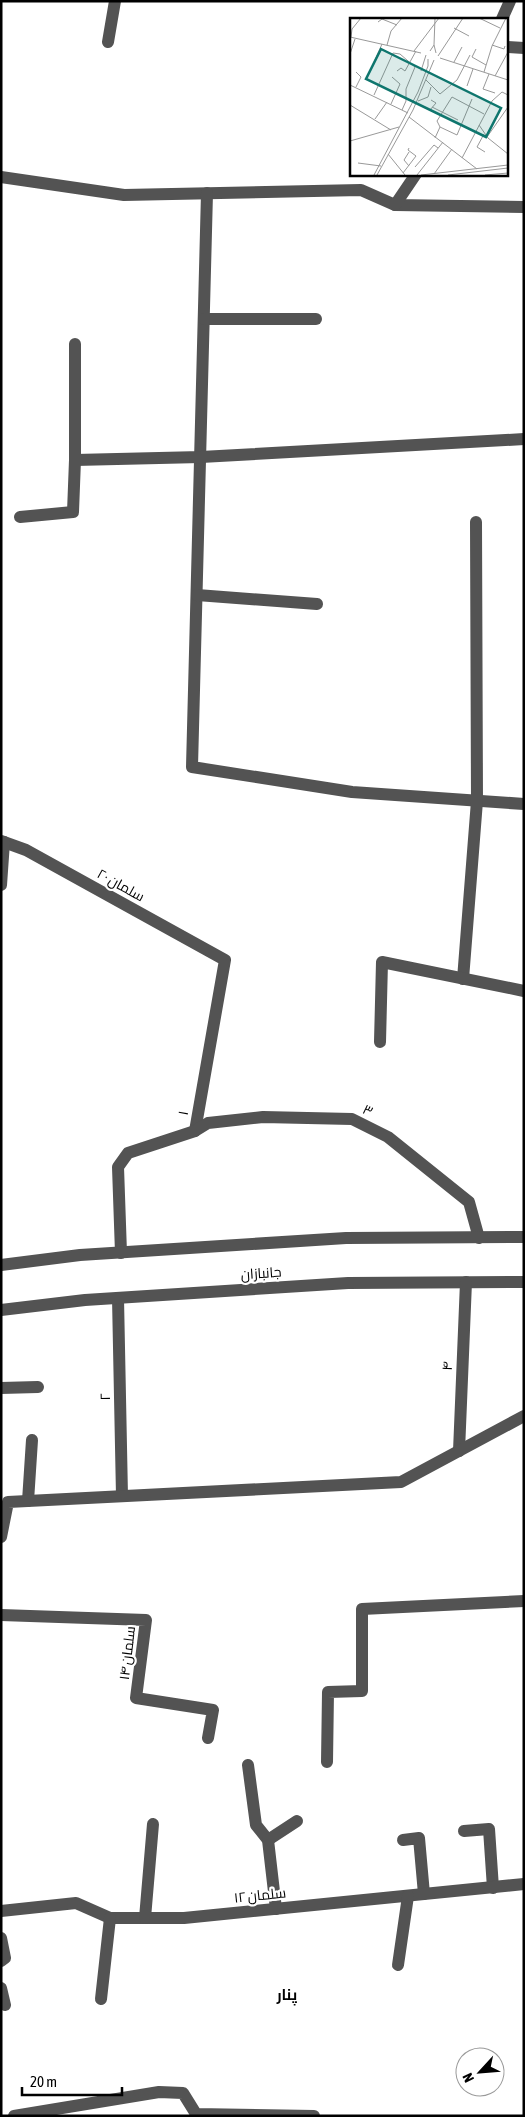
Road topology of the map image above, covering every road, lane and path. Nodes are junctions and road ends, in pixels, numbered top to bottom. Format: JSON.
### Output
{"nodes":[{"id":1,"x":114,"y":1,"type":"edge"},
{"id":2,"x":510,"y":1,"type":"edge"},
{"id":3,"x":502,"y":18,"type":"edge"},
{"id":4,"x":108,"y":42,"type":"dead end"},
{"id":5,"x":508,"y":47,"type":"edge"},
{"id":6,"x":524,"y":48,"type":"edge"},
{"id":7,"x":415,"y":175,"type":"edge"},
{"id":8,"x":1,"y":177,"type":"edge"},
{"id":9,"x":207,"y":193,"type":"junction"},
{"id":10,"x":395,"y":205,"type":"junction"},
{"id":11,"x":524,"y":207,"type":"edge"},
{"id":12,"x":204,"y":318,"type":"junction"},
{"id":13,"x":316,"y":319,"type":"dead end"},
{"id":14,"x":75,"y":344,"type":"dead end"},
{"id":15,"x":524,"y":439,"type":"edge"},
{"id":16,"x":201,"y":457,"type":"junction"},
{"id":17,"x":75,"y":460,"type":"junction"},
{"id":18,"x":20,"y":517,"type":"dead end"},
{"id":19,"x":476,"y":522,"type":"dead end"},
{"id":20,"x":197,"y":595,"type":"junction"},
{"id":21,"x":317,"y":604,"type":"dead end"},
{"id":22,"x":477,"y":801,"type":"junction"},
{"id":23,"x":524,"y":804,"type":"edge"},
{"id":24,"x":3,"y":842,"type":"edge"},
{"id":25,"x":1,"y":885,"type":"edge"},
{"id":26,"x":225,"y":960,"type":"joint"},
{"id":27,"x":462,"y":979,"type":"junction"},
{"id":28,"x":524,"y":991,"type":"edge"},
{"id":29,"x":380,"y":1042,"type":"dead end"},
{"id":30,"x":195,"y":1131,"type":"junction"},
{"id":31,"x":479,"y":1238,"type":"junction"},
{"id":32,"x":524,"y":1238,"type":"edge"},
{"id":33,"x":120,"y":1253,"type":"junction"},
{"id":34,"x":1,"y":1265,"type":"edge"},
{"id":35,"x":466,"y":1282,"type":"junction"},
{"id":36,"x":524,"y":1282,"type":"edge"},
{"id":37,"x":118,"y":1298,"type":"junction"},
{"id":38,"x":1,"y":1310,"type":"edge"},
{"id":39,"x":1,"y":1388,"type":"edge"},
{"id":40,"x":38,"y":1388,"type":"dead end"},
{"id":41,"x":524,"y":1416,"type":"edge"},
{"id":42,"x":32,"y":1440,"type":"dead end"},
{"id":43,"x":459,"y":1451,"type":"junction"},
{"id":44,"x":122,"y":1496,"type":"junction"},
{"id":45,"x":28,"y":1501,"type":"junction"},
{"id":46,"x":1,"y":1537,"type":"edge"},
{"id":47,"x":524,"y":1601,"type":"edge"},
{"id":48,"x":1,"y":1615,"type":"edge"},
{"id":49,"x":208,"y":1738,"type":"dead end"},
{"id":50,"x":327,"y":1762,"type":"dead end"},
{"id":51,"x":248,"y":1765,"type":"dead end"},
{"id":52,"x":298,"y":1821,"type":"dead end"},
{"id":53,"x":153,"y":1824,"type":"dead end"},
{"id":54,"x":464,"y":1830,"type":"dead end"},
{"id":55,"x":268,"y":1840,"type":"junction"},
{"id":56,"x":403,"y":1840,"type":"dead end"},
{"id":57,"x":524,"y":1884,"type":"edge"},
{"id":58,"x":493,"y":1888,"type":"junction"},
{"id":59,"x":424,"y":1894,"type":"junction"},
{"id":60,"x":408,"y":1896,"type":"junction"},
{"id":61,"x":276,"y":1909,"type":"junction"},
{"id":62,"x":1,"y":1911,"type":"edge"},
{"id":63,"x":110,"y":1918,"type":"junction"},
{"id":64,"x":144,"y":1918,"type":"junction"},
{"id":65,"x":1,"y":1938,"type":"edge"},
{"id":66,"x":1,"y":1961,"type":"edge"},
{"id":67,"x":398,"y":1965,"type":"dead end"},
{"id":68,"x":1,"y":1988,"type":"edge"},
{"id":69,"x":101,"y":1999,"type":"dead end"},
{"id":70,"x":4,"y":2005,"type":"dead end"},
{"id":71,"x":14,"y":2116,"type":"edge"},
{"id":72,"x":307,"y":2116,"type":"edge"},
{"id":73,"x":314,"y":2116,"type":"edge"}],
"edges":[{"from":1,"to":4,"type":"street"},
{"from":2,"to":3,"type":"street"},
{"from":5,"to":6,"type":"street"},
{"from":7,"to":10,"type":"street"},
{"from":8,"to":9,"type":"street"},
{"from":9,"to":10,"type":"street"},
{"from":9,"to":12,"type":"street"},
{"from":10,"to":11,"type":"street"},
{"from":12,"to":13,"type":"street"},
{"from":12,"to":16,"type":"street"},
{"from":14,"to":17,"type":"street"},
{"from":15,"to":16,"type":"street"},
{"from":16,"to":17,"type":"street"},
{"from":16,"to":20,"type":"street"},
{"from":17,"to":18,"type":"street"},
{"from":19,"to":22,"type":"street"},
{"from":20,"to":21,"type":"street"},
{"from":20,"to":22,"type":"street"},
{"from":22,"to":23,"type":"street"},
{"from":22,"to":27,"type":"street"},
{"from":24,"to":25,"type":"street"},
{"from":24,"to":26,"type":"street","name":"سلمان ۲۰"},
{"from":26,"to":30,"type":"street","name":"۱"},
{"from":27,"to":28,"type":"street"},
{"from":27,"to":29,"type":"street"},
{"from":30,"to":31,"type":"street","name":"۳"},
{"from":30,"to":33,"type":"street","name":"۱"},
{"from":31,"to":32,"type":"street"},
{"from":31,"to":33,"type":"street"},
{"from":33,"to":34,"type":"street"},
{"from":35,"to":36,"type":"street","name":"جانبازان"},
{"from":35,"to":37,"type":"street","name":"جانبازان"},
{"from":35,"to":43,"type":"street","name":"۴"},
{"from":37,"to":38,"type":"street","name":"جانبازان"},
{"from":37,"to":44,"type":"street","name":"۲"},
{"from":39,"to":40,"type":"street"},
{"from":41,"to":43,"type":"street"},
{"from":42,"to":45,"type":"street"},
{"from":43,"to":44,"type":"street"},
{"from":44,"to":45,"type":"street"},
{"from":45,"to":46,"type":"street"},
{"from":47,"to":50,"type":"street"},
{"from":48,"to":49,"type":"street","name":"سلمان ۱۴"},
{"from":51,"to":55,"type":"street"},
{"from":52,"to":55,"type":"street"},
{"from":53,"to":64,"type":"street"},
{"from":54,"to":58,"type":"street"},
{"from":55,"to":61,"type":"street"},
{"from":56,"to":59,"type":"street"},
{"from":57,"to":58,"type":"street","name":"سلمان ۱۲"},
{"from":58,"to":59,"type":"street","name":"سلمان ۱۲"},
{"from":59,"to":60,"type":"street","name":"سلمان ۱۲"},
{"from":60,"to":61,"type":"street","name":"سلمان ۱۲"},
{"from":60,"to":67,"type":"street"},
{"from":61,"to":64,"type":"street","name":"سلمان ۱۲"},
{"from":62,"to":63,"type":"street","name":"سلمان ۱۲"},
{"from":63,"to":64,"type":"street","name":"سلمان ۱۲"},
{"from":63,"to":69,"type":"street"},
{"from":65,"to":66,"type":"street"},
{"from":68,"to":70,"type":"street"},
{"from":71,"to":72,"type":"street"},
{"from":72,"to":73,"type":"street"}]}
